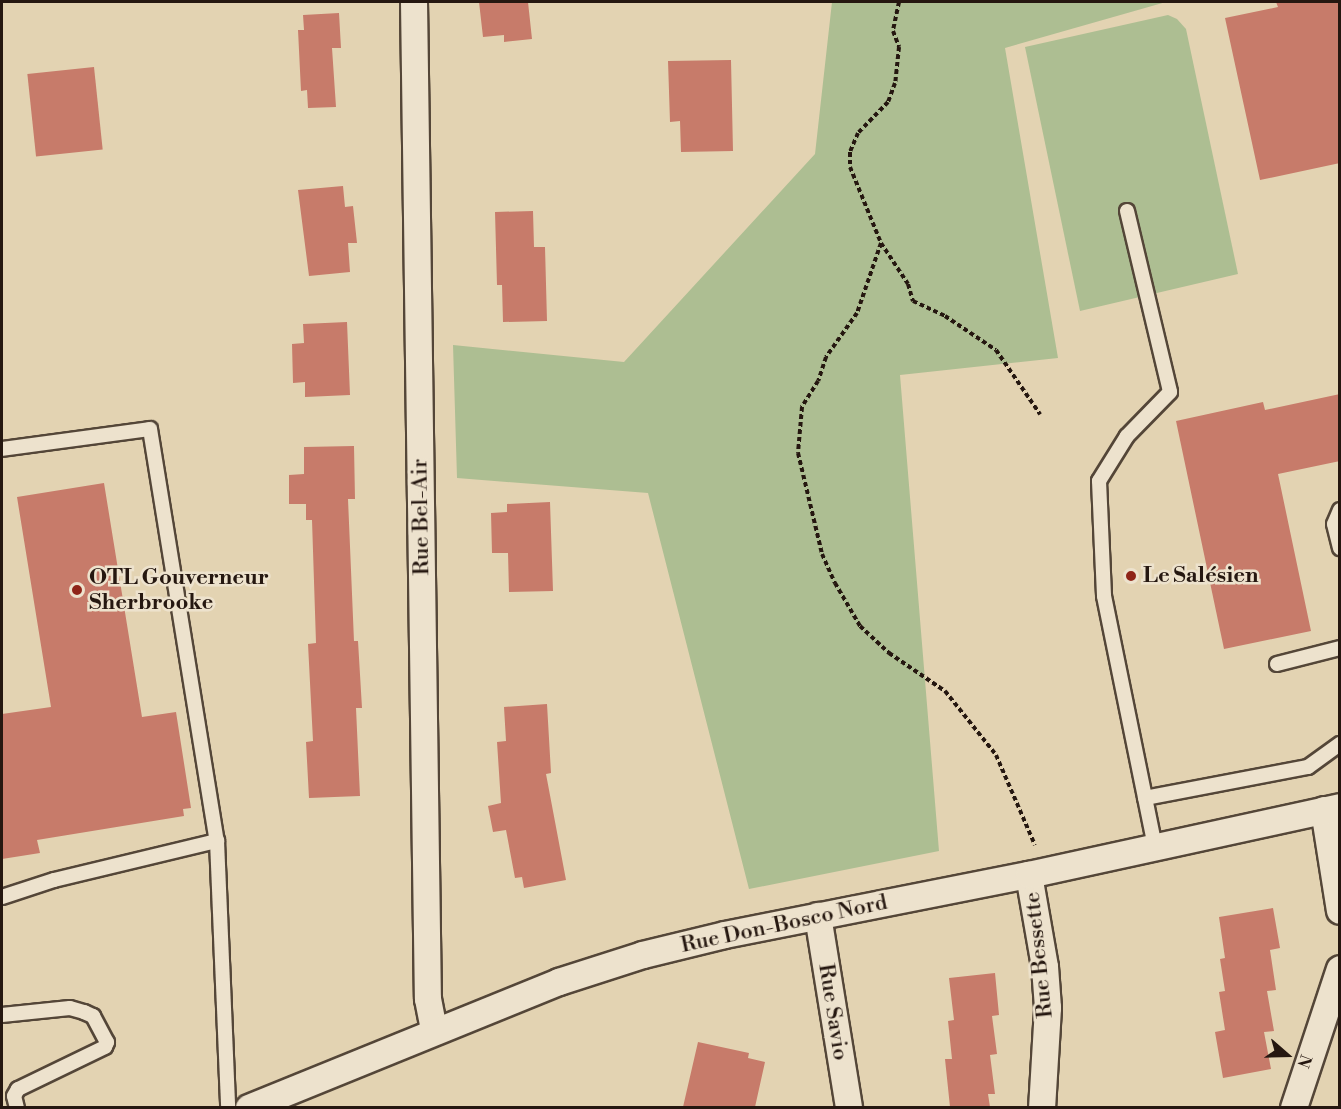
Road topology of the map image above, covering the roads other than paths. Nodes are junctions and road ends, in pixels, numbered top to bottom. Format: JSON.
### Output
{"nodes":[{"id":1,"x":414,"y":2,"type":"edge"},
{"id":2,"x":1126,"y":211,"type":"dead end"},
{"id":3,"x":2,"y":449,"type":"edge"},
{"id":4,"x":1340,"y":510,"type":"edge"},
{"id":5,"x":1340,"y":548,"type":"edge"},
{"id":6,"x":1340,"y":648,"type":"edge"},
{"id":7,"x":1277,"y":664,"type":"dead end"},
{"id":8,"x":1340,"y":744,"type":"edge"},
{"id":9,"x":1145,"y":798,"type":"junction"},
{"id":10,"x":1332,"y":809,"type":"edge"},
{"id":11,"x":217,"y":841,"type":"junction"},
{"id":12,"x":1155,"y":847,"type":"junction"},
{"id":13,"x":1039,"y":872,"type":"junction"},
{"id":14,"x":2,"y":897,"type":"edge"},
{"id":15,"x":1340,"y":911,"type":"edge"},
{"id":16,"x":818,"y":916,"type":"junction"},
{"id":17,"x":1340,"y":969,"type":"edge"},
{"id":18,"x":2,"y":1014,"type":"edge"},
{"id":19,"x":434,"y":1031,"type":"junction"},
{"id":20,"x":17,"y":1107,"type":"edge"},
{"id":21,"x":228,"y":1107,"type":"edge"},
{"id":22,"x":249,"y":1107,"type":"edge"},
{"id":23,"x":849,"y":1107,"type":"edge"},
{"id":24,"x":1042,"y":1107,"type":"edge"},
{"id":25,"x":1294,"y":1107,"type":"edge"}],
"edges":[{"from":1,"to":19,"type":"street","name":"Rue Bel-Air"},
{"from":2,"to":9,"type":"lane"},
{"from":3,"to":11,"type":"lane"},
{"from":4,"to":5,"type":"lane"},
{"from":6,"to":7,"type":"lane"},
{"from":8,"to":9,"type":"lane"},
{"from":9,"to":12,"type":"lane"},
{"from":10,"to":12,"type":"street","name":"Rue Don-Bosco Nord"},
{"from":10,"to":15,"type":"street"},
{"from":11,"to":14,"type":"lane"},
{"from":11,"to":21,"type":"lane"},
{"from":12,"to":13,"type":"street","name":"Rue Don-Bosco Nord"},
{"from":13,"to":16,"type":"street","name":"Rue Don-Bosco Nord"},
{"from":13,"to":24,"type":"street","name":"Rue Bessette"},
{"from":16,"to":19,"type":"street","name":"Rue Don-Bosco Nord"},
{"from":16,"to":23,"type":"street","name":"Rue Savio"},
{"from":17,"to":25,"type":"street"},
{"from":18,"to":20,"type":"lane"},
{"from":19,"to":22,"type":"street","name":"Rue Don-Bosco Nord"}]}
